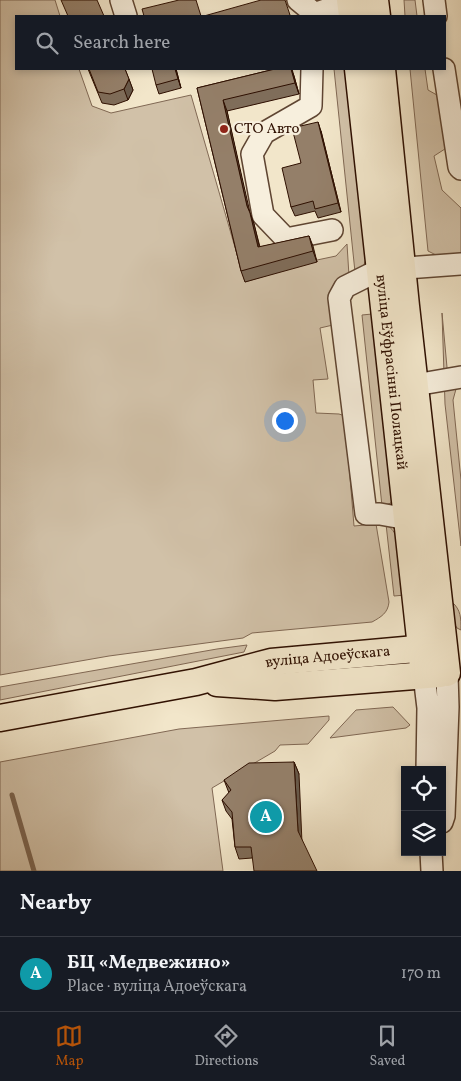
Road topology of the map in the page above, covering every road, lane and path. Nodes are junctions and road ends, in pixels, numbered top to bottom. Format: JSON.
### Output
{"nodes":[{"id":1,"x":122,"y":0,"type":"edge"},
{"id":2,"x":298,"y":0,"type":"edge"},
{"id":3,"x":434,"y":0,"type":"edge"},
{"id":4,"x":363,"y":7,"type":"edge"},
{"id":5,"x":126,"y":15,"type":"edge"},
{"id":6,"x":314,"y":15,"type":"edge"},
{"id":7,"x":436,"y":15,"type":"edge"},
{"id":8,"x":312,"y":70,"type":"edge"},
{"id":9,"x":358,"y":70,"type":"edge"},
{"id":10,"x":382,"y":70,"type":"edge"},
{"id":11,"x":444,"y":70,"type":"edge"},
{"id":12,"x":461,"y":169,"type":"edge"},
{"id":13,"x":332,"y":230,"type":"dead end"},
{"id":14,"x":461,"y":264,"type":"edge"},
{"id":15,"x":391,"y":269,"type":"junction"},
{"id":16,"x":461,"y":377,"type":"edge"},
{"id":17,"x":415,"y":385,"type":"junction"},
{"id":18,"x":408,"y":519,"type":"junction"},
{"id":19,"x":442,"y":646,"type":"edge"},
{"id":20,"x":444,"y":673,"type":"edge"},
{"id":21,"x":196,"y":682,"type":"junction"},
{"id":22,"x":0,"y":718,"type":"edge"},
{"id":23,"x":427,"y":766,"type":"edge"},
{"id":24,"x":444,"y":811,"type":"edge"}],
"edges":[{"from":1,"to":5,"type":"street"},
{"from":2,"to":6,"type":"street"},
{"from":3,"to":7,"type":"street"},
{"from":4,"to":6,"type":"street"},
{"from":8,"to":13,"type":"street"},
{"from":9,"to":15,"type":"main road","name":"вуліца Еўфрасінні Полацкай"},
{"from":10,"to":15,"type":"main road","name":"вуліца Еўфрасінні Полацкай"},
{"from":11,"to":12,"type":"street"},
{"from":14,"to":15,"type":"street"},
{"from":15,"to":17,"type":"main road","name":"вуліца Еўфрасінні Полацкай"},
{"from":15,"to":18,"type":"main road","name":"вуліца Еўфрасінні Полацкай"},
{"from":15,"to":18,"type":"street"},
{"from":16,"to":17,"type":"street"},
{"from":17,"to":19,"type":"main road","name":"вуліца Еўфрасінні Полацкай"},
{"from":18,"to":19,"type":"main road","name":"вуліца Еўфрасінні Полацкай"},
{"from":19,"to":20,"type":"main road","name":"вуліца Еўфрасінні Полацкай"},
{"from":19,"to":21,"type":"main road","name":"вуліца Адоеўскага"},
{"from":20,"to":21,"type":"main road","name":"вуліца Адоеўскага"},
{"from":20,"to":23,"type":"street"},
{"from":20,"to":24,"type":"street"},
{"from":21,"to":22,"type":"main road","name":"вуліца Адоеўскага"}]}
